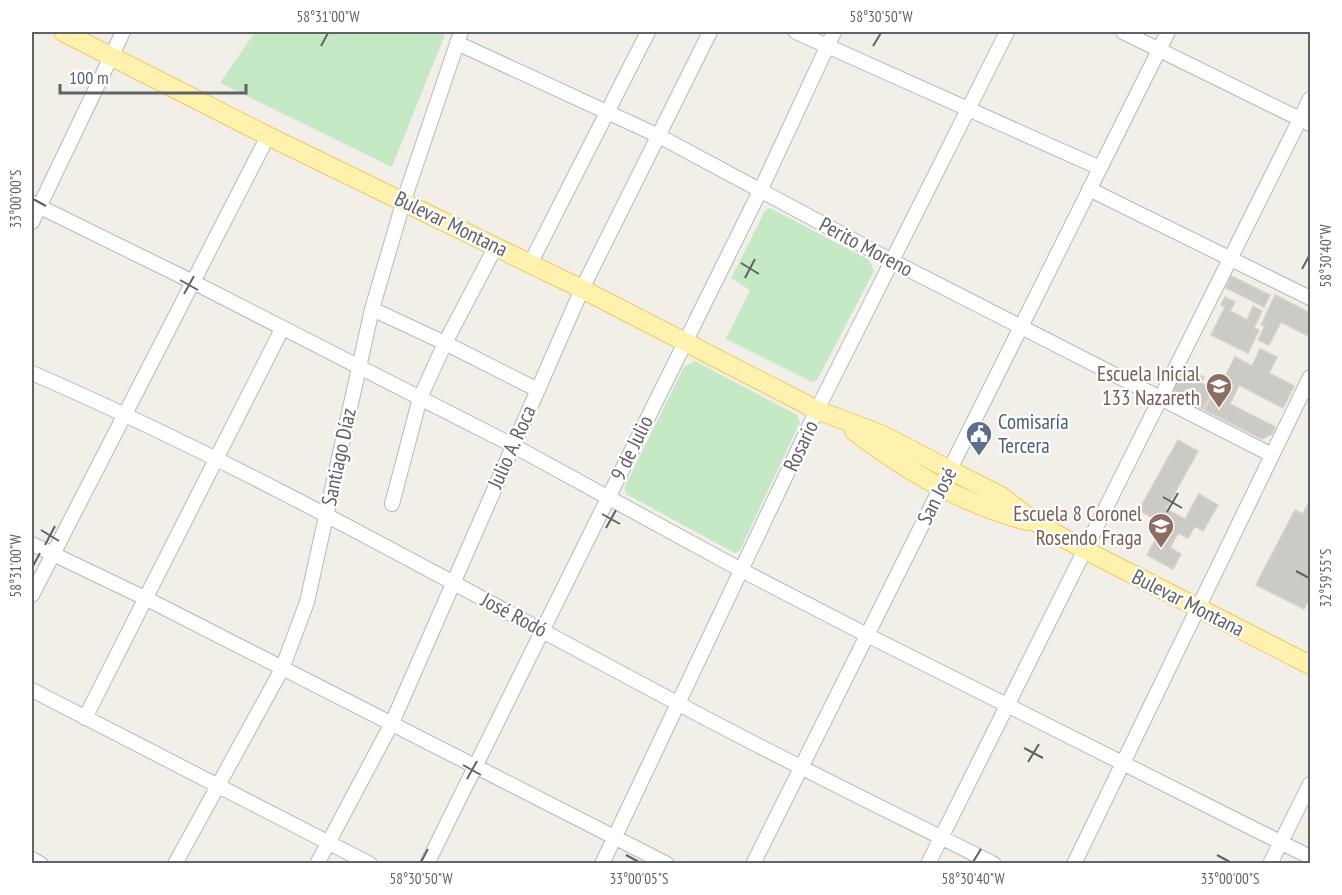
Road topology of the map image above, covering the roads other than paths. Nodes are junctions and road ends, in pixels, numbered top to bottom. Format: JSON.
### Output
{"nodes":[{"id":1,"x":63,"y":32,"type":"edge"},
{"id":2,"x":123,"y":32,"type":"edge"},
{"id":3,"x":648,"y":32,"type":"edge"},
{"id":4,"x":710,"y":32,"type":"edge"},
{"id":5,"x":796,"y":32,"type":"edge"},
{"id":6,"x":834,"y":32,"type":"edge"},
{"id":7,"x":1007,"y":32,"type":"edge"},
{"id":8,"x":1123,"y":32,"type":"edge"},
{"id":9,"x":1168,"y":32,"type":"edge"},
{"id":10,"x":459,"y":37,"type":"edge"},
{"id":11,"x":827,"y":46,"type":"junction"},
{"id":12,"x":1159,"y":49,"type":"junction"},
{"id":13,"x":111,"y":56,"type":"junction"},
{"id":14,"x":1311,"y":99,"type":"edge"},
{"id":15,"x":968,"y":110,"type":"junction"},
{"id":16,"x":606,"y":114,"type":"junction"},
{"id":17,"x":1306,"y":121,"type":"edge"},
{"id":18,"x":268,"y":136,"type":"junction"},
{"id":19,"x":659,"y":136,"type":"junction"},
{"id":20,"x":1100,"y":168,"type":"junction"},
{"id":21,"x":761,"y":189,"type":"junction"},
{"id":22,"x":1089,"y":189,"type":"junction"},
{"id":23,"x":405,"y":200,"type":"junction"},
{"id":24,"x":35,"y":205,"type":"edge"},
{"id":25,"x":32,"y":222,"type":"edge"},
{"id":26,"x":496,"y":246,"type":"junction"},
{"id":27,"x":1231,"y":258,"type":"junction"},
{"id":28,"x":892,"y":261,"type":"junction"},
{"id":29,"x":530,"y":264,"type":"junction"},
{"id":30,"x":193,"y":282,"type":"junction"},
{"id":31,"x":582,"y":289,"type":"junction"},
{"id":32,"x":1311,"y":298,"type":"edge"},
{"id":33,"x":372,"y":309,"type":"junction"},
{"id":34,"x":1021,"y":327,"type":"junction"},
{"id":35,"x":282,"y":329,"type":"junction"},
{"id":36,"x":685,"y":341,"type":"junction"},
{"id":37,"x":445,"y":343,"type":"junction"},
{"id":38,"x":358,"y":368,"type":"junction"},
{"id":39,"x":32,"y":373,"type":"edge"},
{"id":40,"x":1311,"y":377,"type":"edge"},
{"id":41,"x":538,"y":390,"type":"junction"},
{"id":42,"x":420,"y":398,"type":"junction"},
{"id":43,"x":1161,"y":398,"type":"junction"},
{"id":44,"x":817,"y":410,"type":"junction"},
{"id":45,"x":126,"y":414,"type":"junction"},
{"id":46,"x":838,"y":419,"type":"junction"},
{"id":47,"x":512,"y":445,"type":"junction"},
{"id":48,"x":1272,"y":455,"type":"junction"},
{"id":49,"x":217,"y":460,"type":"junction"},
{"id":50,"x":951,"y":470,"type":"junction"},
{"id":51,"x":941,"y":488,"type":"junction"},
{"id":52,"x":609,"y":496,"type":"junction"},
{"id":53,"x":392,"y":504,"type":"dead end"},
{"id":54,"x":326,"y":517,"type":"junction"},
{"id":55,"x":1035,"y":522,"type":"junction"},
{"id":56,"x":32,"y":544,"type":"edge"},
{"id":57,"x":1085,"y":550,"type":"junction"},
{"id":58,"x":53,"y":555,"type":"junction"},
{"id":59,"x":743,"y":571,"type":"junction"},
{"id":60,"x":454,"y":584,"type":"junction"},
{"id":61,"x":32,"y":595,"type":"edge"},
{"id":62,"x":147,"y":599,"type":"junction"},
{"id":63,"x":1198,"y":608,"type":"junction"},
{"id":64,"x":542,"y":630,"type":"junction"},
{"id":65,"x":867,"y":635,"type":"junction"},
{"id":66,"x":1311,"y":665,"type":"edge"},
{"id":67,"x":282,"y":669,"type":"junction"},
{"id":68,"x":32,"y":690,"type":"edge"},
{"id":69,"x":680,"y":705,"type":"junction"},
{"id":70,"x":1008,"y":705,"type":"junction"},
{"id":71,"x":85,"y":718,"type":"junction"},
{"id":72,"x":392,"y":723,"type":"junction"},
{"id":73,"x":1123,"y":763,"type":"junction"},
{"id":74,"x":475,"y":766,"type":"junction"},
{"id":75,"x":801,"y":767,"type":"junction"},
{"id":76,"x":1311,"y":784,"type":"edge"},
{"id":77,"x":218,"y":787,"type":"junction"},
{"id":78,"x":941,"y":837,"type":"junction"},
{"id":79,"x":615,"y":838,"type":"junction"},
{"id":80,"x":329,"y":842,"type":"junction"},
{"id":81,"x":1281,"y":842,"type":"junction"},
{"id":82,"x":1311,"y":856,"type":"edge"},
{"id":83,"x":32,"y":859,"type":"edge"},
{"id":84,"x":40,"y":864,"type":"edge"},
{"id":85,"x":175,"y":864,"type":"edge"},
{"id":86,"x":317,"y":864,"type":"edge"},
{"id":87,"x":370,"y":864,"type":"edge"},
{"id":88,"x":427,"y":864,"type":"edge"},
{"id":89,"x":602,"y":864,"type":"edge"},
{"id":90,"x":667,"y":864,"type":"edge"},
{"id":91,"x":753,"y":864,"type":"edge"},
{"id":92,"x":928,"y":864,"type":"edge"},
{"id":93,"x":994,"y":864,"type":"edge"},
{"id":94,"x":1074,"y":864,"type":"edge"},
{"id":95,"x":1269,"y":864,"type":"edge"}],
"edges":[{"from":1,"to":13,"type":"main road","name":"Bulevar Montana"},
{"from":2,"to":13,"type":"street"},
{"from":3,"to":16,"type":"street"},
{"from":4,"to":19,"type":"street","name":"Julio A. Roca"},
{"from":5,"to":11,"type":"street"},
{"from":6,"to":11,"type":"street","name":"9 de Julio"},
{"from":7,"to":15,"type":"street","name":"Rosario"},
{"from":8,"to":12,"type":"street"},
{"from":9,"to":12,"type":"street","name":"San José"},
{"from":10,"to":16,"type":"street","name":"Perito Moreno"},
{"from":10,"to":23,"type":"street","name":"Santiago Díaz"},
{"from":11,"to":15,"type":"street"},
{"from":11,"to":21,"type":"street","name":"9 de Julio"},
{"from":12,"to":17,"type":"street"},
{"from":12,"to":20,"type":"street","name":"San José"},
{"from":13,"to":18,"type":"main road","name":"Bulevar Montana"},
{"from":13,"to":24,"type":"street"},
{"from":14,"to":17,"type":"street"},
{"from":15,"to":20,"type":"street"},
{"from":15,"to":28,"type":"street","name":"Rosario"},
{"from":16,"to":19,"type":"street","name":"Perito Moreno"},
{"from":16,"to":29,"type":"street"},
{"from":17,"to":27,"type":"street"},
{"from":18,"to":23,"type":"main road","name":"Bulevar Montana"},
{"from":18,"to":30,"type":"street"},
{"from":19,"to":21,"type":"street","name":"Perito Moreno"},
{"from":19,"to":31,"type":"street","name":"Julio A. Roca"},
{"from":20,"to":22,"type":"street","name":"San José"},
{"from":21,"to":28,"type":"street","name":"Perito Moreno"},
{"from":21,"to":36,"type":"street","name":"9 de Julio"},
{"from":22,"to":27,"type":"street"},
{"from":22,"to":34,"type":"street","name":"San José"},
{"from":23,"to":26,"type":"main road","name":"Bulevar Montana"},
{"from":23,"to":33,"type":"street","name":"Santiago Díaz"},
{"from":24,"to":25,"type":"street"},
{"from":24,"to":30,"type":"street"},
{"from":26,"to":29,"type":"main road","name":"Bulevar Montana"},
{"from":26,"to":37,"type":"street"},
{"from":27,"to":32,"type":"street"},
{"from":27,"to":43,"type":"street"},
{"from":28,"to":34,"type":"street","name":"Perito Moreno"},
{"from":28,"to":44,"type":"street","name":"Rosario"},
{"from":29,"to":31,"type":"main road","name":"Bulevar Montana"},
{"from":30,"to":35,"type":"street"},
{"from":30,"to":45,"type":"street"},
{"from":31,"to":36,"type":"main road","name":"Bulevar Montana"},
{"from":31,"to":41,"type":"street","name":"Julio A. Roca"},
{"from":33,"to":37,"type":"street"},
{"from":33,"to":38,"type":"street","name":"Santiago Díaz"},
{"from":34,"to":43,"type":"street","name":"Perito Moreno"},
{"from":34,"to":50,"type":"street","name":"San José"},
{"from":35,"to":38,"type":"street"},
{"from":35,"to":49,"type":"street"},
{"from":36,"to":44,"type":"main road","name":"Bulevar Montana"},
{"from":36,"to":52,"type":"street","name":"9 de Julio"},
{"from":37,"to":41,"type":"street"},
{"from":37,"to":42,"type":"street"},
{"from":38,"to":42,"type":"street"},
{"from":38,"to":54,"type":"street","name":"Santiago Díaz"},
{"from":39,"to":45,"type":"street","name":"José Rodó"},
{"from":40,"to":48,"type":"street"},
{"from":41,"to":47,"type":"street","name":"Julio A. Roca"},
{"from":42,"to":47,"type":"street"},
{"from":42,"to":53,"type":"street"},
{"from":43,"to":48,"type":"street","name":"Perito Moreno"},
{"from":43,"to":57,"type":"street"},
{"from":44,"to":46,"type":"main road","name":"Bulevar Montana"},
{"from":44,"to":59,"type":"street","name":"Rosario"},
{"from":45,"to":49,"type":"street","name":"José Rodó"},
{"from":45,"to":58,"type":"street"},
{"from":46,"to":50,"type":"main road","name":"Bulevar Montana"},
{"from":46,"to":51,"type":"main road","name":"Bulevar Montana"},
{"from":47,"to":52,"type":"street"},
{"from":47,"to":60,"type":"street","name":"Julio A. Roca"},
{"from":48,"to":63,"type":"street"},
{"from":49,"to":54,"type":"street","name":"José Rodó"},
{"from":49,"to":62,"type":"street"},
{"from":50,"to":51,"type":"street","name":"San José"},
{"from":50,"to":55,"type":"main road","name":"Bulevar Montana"},
{"from":51,"to":55,"type":"main road","name":"Bulevar Montana"},
{"from":51,"to":65,"type":"street","name":"San José"},
{"from":52,"to":59,"type":"street"},
{"from":52,"to":64,"type":"street","name":"9 de Julio"},
{"from":54,"to":60,"type":"street","name":"José Rodó"},
{"from":54,"to":67,"type":"street","name":"Santiago Díaz"},
{"from":55,"to":57,"type":"main road","name":"Bulevar Montana"},
{"from":56,"to":58,"type":"street"},
{"from":57,"to":63,"type":"main road","name":"Bulevar Montana"},
{"from":57,"to":70,"type":"street"},
{"from":58,"to":61,"type":"street"},
{"from":58,"to":62,"type":"street"},
{"from":59,"to":65,"type":"street"},
{"from":59,"to":69,"type":"street","name":"Rosario"},
{"from":60,"to":64,"type":"street","name":"José Rodó"},
{"from":60,"to":72,"type":"street","name":"Julio A. Roca"},
{"from":62,"to":67,"type":"street"},
{"from":62,"to":71,"type":"street"},
{"from":63,"to":66,"type":"main road","name":"Bulevar Montana"},
{"from":63,"to":73,"type":"street"},
{"from":64,"to":69,"type":"street","name":"José Rodó"},
{"from":64,"to":74,"type":"street","name":"9 de Julio"},
{"from":65,"to":70,"type":"street"},
{"from":65,"to":75,"type":"street","name":"San José"},
{"from":67,"to":72,"type":"street"},
{"from":67,"to":77,"type":"street","name":"Santiago Díaz"},
{"from":68,"to":71,"type":"street"},
{"from":69,"to":75,"type":"street","name":"José Rodó"},
{"from":69,"to":79,"type":"street","name":"Rosario"},
{"from":70,"to":73,"type":"street"},
{"from":70,"to":78,"type":"street"},
{"from":71,"to":77,"type":"street"},
{"from":72,"to":74,"type":"street"},
{"from":72,"to":80,"type":"street","name":"Julio A. Roca"},
{"from":73,"to":81,"type":"street"},
{"from":73,"to":94,"type":"street"},
{"from":74,"to":79,"type":"street"},
{"from":74,"to":88,"type":"street","name":"9 de Julio"},
{"from":75,"to":78,"type":"street","name":"José Rodó"},
{"from":75,"to":91,"type":"street","name":"San José"},
{"from":76,"to":81,"type":"street"},
{"from":77,"to":80,"type":"street"},
{"from":77,"to":85,"type":"street","name":"Santiago Díaz"},
{"from":78,"to":92,"type":"street"},
{"from":78,"to":93,"type":"street","name":"José Rodó"},
{"from":79,"to":89,"type":"street","name":"Rosario"},
{"from":79,"to":90,"type":"street"},
{"from":80,"to":86,"type":"street","name":"Julio A. Roca"},
{"from":80,"to":87,"type":"street"},
{"from":81,"to":82,"type":"street"},
{"from":81,"to":95,"type":"street"},
{"from":83,"to":84,"type":"street"}]}
